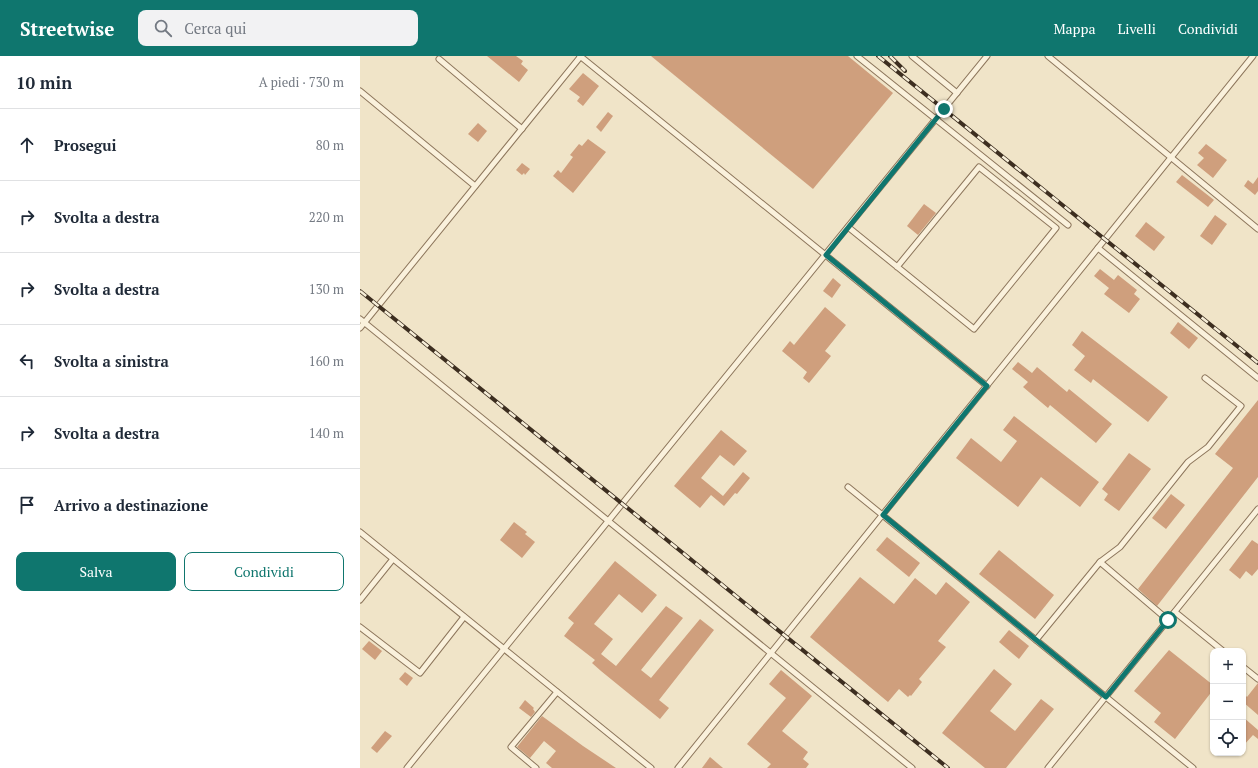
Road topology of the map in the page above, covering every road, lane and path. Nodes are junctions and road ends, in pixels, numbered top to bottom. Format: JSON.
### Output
{"nodes":[{"id":1,"x":581,"y":56,"type":"edge"},
{"id":2,"x":857,"y":56,"type":"edge"},
{"id":3,"x":912,"y":56,"type":"edge"},
{"id":4,"x":1048,"y":56,"type":"edge"},
{"id":5,"x":1253,"y":56,"type":"edge"},
{"id":6,"x":985,"y":57,"type":"edge"},
{"id":7,"x":439,"y":59,"type":"dead end"},
{"id":8,"x":1258,"y":60,"type":"edge"},
{"id":9,"x":360,"y":91,"type":"edge"},
{"id":10,"x":958,"y":93,"type":"junction"},
{"id":11,"x":936,"y":119,"type":"junction"},
{"id":12,"x":522,"y":129,"type":"junction"},
{"id":13,"x":1171,"y":158,"type":"junction"},
{"id":14,"x":476,"y":186,"type":"junction"},
{"id":15,"x":1068,"y":225,"type":"dead end"},
{"id":16,"x":848,"y":227,"type":"junction"},
{"id":17,"x":1258,"y":229,"type":"edge"},
{"id":18,"x":1098,"y":248,"type":"junction"},
{"id":19,"x":826,"y":255,"type":"junction"},
{"id":20,"x":897,"y":267,"type":"junction"},
{"id":21,"x":362,"y":321,"type":"edge"},
{"id":22,"x":360,"y":328,"type":"edge"},
{"id":23,"x":1205,"y":378,"type":"dead end"},
{"id":24,"x":1258,"y":378,"type":"edge"},
{"id":25,"x":987,"y":386,"type":"junction"},
{"id":26,"x":848,"y":487,"type":"dead end"},
{"id":27,"x":1258,"y":509,"type":"edge"},
{"id":28,"x":883,"y":515,"type":"junction"},
{"id":29,"x":608,"y":521,"type":"junction"},
{"id":30,"x":360,"y":532,"type":"edge"},
{"id":31,"x":393,"y":559,"type":"junction"},
{"id":32,"x":1100,"y":562,"type":"junction"},
{"id":33,"x":360,"y":600,"type":"edge"},
{"id":34,"x":1175,"y":612,"type":"junction"},
{"id":35,"x":464,"y":617,"type":"junction"},
{"id":36,"x":1168,"y":620,"type":"junction"},
{"id":37,"x":360,"y":627,"type":"edge"},
{"id":38,"x":1036,"y":640,"type":"junction"},
{"id":39,"x":1219,"y":648,"type":"edge"},
{"id":40,"x":504,"y":649,"type":"junction"},
{"id":41,"x":771,"y":653,"type":"junction"},
{"id":42,"x":1246,"y":669,"type":"edge"},
{"id":43,"x":1258,"y":679,"type":"edge"},
{"id":44,"x":557,"y":692,"type":"junction"},
{"id":45,"x":1106,"y":697,"type":"junction"},
{"id":46,"x":1192,"y":767,"type":"edge"},
{"id":47,"x":407,"y":768,"type":"edge"},
{"id":48,"x":536,"y":768,"type":"edge"},
{"id":49,"x":651,"y":768,"type":"edge"},
{"id":50,"x":678,"y":768,"type":"edge"},
{"id":51,"x":912,"y":768,"type":"edge"},
{"id":52,"x":1048,"y":768,"type":"edge"}],
"edges":[{"from":1,"to":12,"type":"lane"},
{"from":1,"to":19,"type":"lane"},
{"from":2,"to":11,"type":"lane"},
{"from":3,"to":10,"type":"lane"},
{"from":4,"to":13,"type":"lane"},
{"from":5,"to":8,"type":"lane"},
{"from":5,"to":13,"type":"lane"},
{"from":6,"to":10,"type":"lane"},
{"from":7,"to":12,"type":"lane"},
{"from":9,"to":14,"type":"lane"},
{"from":10,"to":11,"type":"lane"},
{"from":11,"to":15,"type":"lane"},
{"from":11,"to":16,"type":"lane"},
{"from":12,"to":14,"type":"lane"},
{"from":13,"to":17,"type":"lane"},
{"from":13,"to":18,"type":"lane"},
{"from":14,"to":21,"type":"lane"},
{"from":16,"to":19,"type":"lane"},
{"from":16,"to":20,"type":"lane"},
{"from":18,"to":24,"type":"lane"},
{"from":18,"to":25,"type":"lane"},
{"from":19,"to":25,"type":"lane"},
{"from":19,"to":29,"type":"lane"},
{"from":20,"to":20,"type":"lane"},
{"from":21,"to":22,"type":"lane"},
{"from":21,"to":29,"type":"lane"},
{"from":23,"to":32,"type":"lane"},
{"from":25,"to":28,"type":"lane"},
{"from":26,"to":28,"type":"lane"},
{"from":27,"to":34,"type":"lane"},
{"from":28,"to":38,"type":"lane"},
{"from":28,"to":41,"type":"lane"},
{"from":29,"to":40,"type":"lane"},
{"from":29,"to":41,"type":"lane"},
{"from":30,"to":31,"type":"lane"},
{"from":31,"to":33,"type":"lane"},
{"from":31,"to":35,"type":"lane"},
{"from":32,"to":36,"type":"lane"},
{"from":32,"to":38,"type":"lane"},
{"from":34,"to":36,"type":"lane"},
{"from":34,"to":39,"type":"lane"},
{"from":35,"to":37,"type":"lane"},
{"from":35,"to":40,"type":"lane"},
{"from":36,"to":45,"type":"lane"},
{"from":38,"to":45,"type":"lane"},
{"from":40,"to":44,"type":"lane"},
{"from":40,"to":47,"type":"lane"},
{"from":41,"to":50,"type":"lane"},
{"from":41,"to":51,"type":"lane"},
{"from":42,"to":43,"type":"lane"},
{"from":44,"to":48,"type":"lane"},
{"from":44,"to":49,"type":"lane"},
{"from":45,"to":46,"type":"lane"},
{"from":45,"to":52,"type":"lane"}]}
